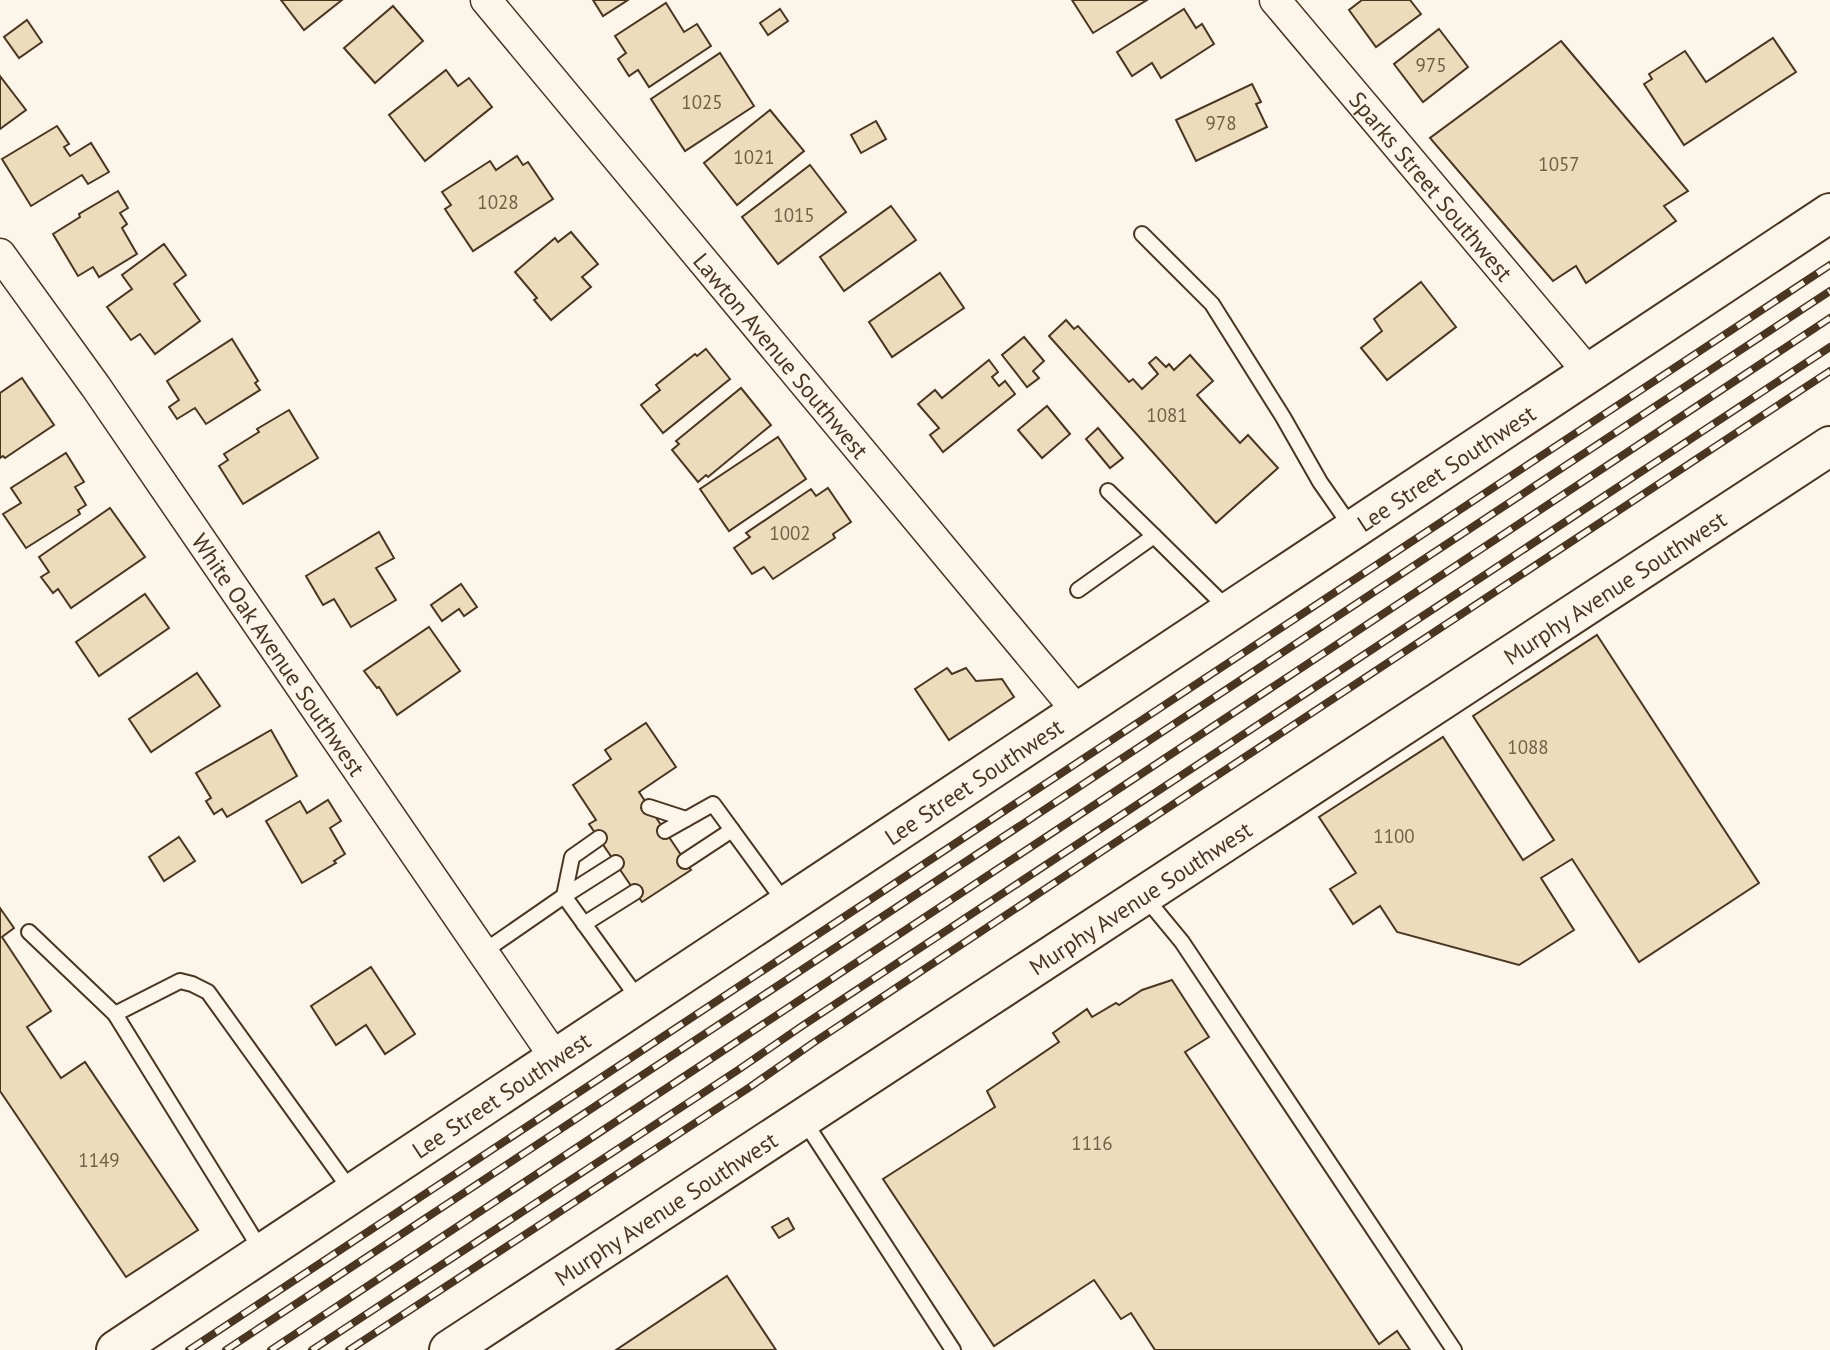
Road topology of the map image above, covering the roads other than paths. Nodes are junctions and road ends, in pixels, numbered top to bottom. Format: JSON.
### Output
{"nodes":[{"id":1,"x":486,"y":0,"type":"edge"},
{"id":2,"x":1275,"y":0,"type":"edge"},
{"id":3,"x":1830,"y":213,"type":"edge"},
{"id":4,"x":1142,"y":234,"type":"dead end"},
{"id":5,"x":0,"y":254,"type":"edge"},
{"id":6,"x":1589,"y":373,"type":"junction"},
{"id":7,"x":1830,"y":446,"type":"edge"},
{"id":8,"x":1108,"y":491,"type":"dead end"},
{"id":9,"x":1353,"y":529,"type":"junction"},
{"id":10,"x":1154,"y":536,"type":"junction"},
{"id":11,"x":1079,"y":590,"type":"dead end"},
{"id":12,"x":1230,"y":611,"type":"junction"},
{"id":13,"x":1078,"y":712,"type":"junction"},
{"id":14,"x":649,"y":807,"type":"dead end"},
{"id":15,"x":686,"y":819,"type":"junction"},
{"id":16,"x":732,"y":830,"type":"junction"},
{"id":17,"x":664,"y":831,"type":"dead end"},
{"id":18,"x":598,"y":838,"type":"dead end"},
{"id":19,"x":685,"y":861,"type":"dead end"},
{"id":20,"x":616,"y":863,"type":"dead end"},
{"id":21,"x":635,"y":892,"type":"dead end"},
{"id":22,"x":1143,"y":894,"type":"junction"},
{"id":23,"x":564,"y":896,"type":"junction"},
{"id":24,"x":787,"y":905,"type":"junction"},
{"id":25,"x":584,"y":924,"type":"junction"},
{"id":26,"x":29,"y":932,"type":"dead end"},
{"id":27,"x":483,"y":952,"type":"junction"},
{"id":28,"x":640,"y":1002,"type":"junction"},
{"id":29,"x":115,"y":1014,"type":"junction"},
{"id":30,"x":556,"y":1059,"type":"junction"},
{"id":31,"x":802,"y":1118,"type":"junction"},
{"id":32,"x":352,"y":1194,"type":"junction"},
{"id":33,"x":263,"y":1253,"type":"junction"},
{"id":34,"x":116,"y":1350,"type":"edge"},
{"id":35,"x":449,"y":1350,"type":"edge"},
{"id":36,"x":953,"y":1350,"type":"edge"},
{"id":37,"x":1454,"y":1350,"type":"edge"}],
"edges":[{"from":1,"to":13,"type":"street","name":"Lawton Avenue Southwest"},
{"from":2,"to":6,"type":"street","name":"Sparks Street Southwest"},
{"from":3,"to":6,"type":"main road","name":"Lee Street Southwest"},
{"from":4,"to":9,"type":"lane"},
{"from":5,"to":27,"type":"street","name":"White Oak Avenue Southwest"},
{"from":6,"to":9,"type":"main road","name":"Lee Street Southwest"},
{"from":7,"to":22,"type":"main road","name":"Murphy Avenue Southwest"},
{"from":8,"to":10,"type":"lane"},
{"from":9,"to":12,"type":"main road","name":"Lee Street Southwest"},
{"from":10,"to":11,"type":"lane"},
{"from":10,"to":12,"type":"lane"},
{"from":12,"to":13,"type":"main road","name":"Lee Street Southwest"},
{"from":13,"to":24,"type":"main road","name":"Lee Street Southwest"},
{"from":14,"to":15,"type":"lane"},
{"from":15,"to":16,"type":"lane"},
{"from":15,"to":17,"type":"lane"},
{"from":16,"to":19,"type":"lane"},
{"from":16,"to":24,"type":"lane"},
{"from":18,"to":23,"type":"lane"},
{"from":20,"to":23,"type":"lane"},
{"from":21,"to":25,"type":"lane"},
{"from":22,"to":31,"type":"main road","name":"Murphy Avenue Southwest"},
{"from":22,"to":37,"type":"lane"},
{"from":23,"to":25,"type":"lane"},
{"from":23,"to":27,"type":"lane"},
{"from":24,"to":28,"type":"main road","name":"Lee Street Southwest"},
{"from":25,"to":28,"type":"lane"},
{"from":26,"to":29,"type":"lane"},
{"from":27,"to":30,"type":"street","name":"White Oak Avenue Southwest"},
{"from":28,"to":30,"type":"main road","name":"Lee Street Southwest"},
{"from":29,"to":32,"type":"lane"},
{"from":29,"to":33,"type":"lane"},
{"from":30,"to":32,"type":"main road","name":"Lee Street Southwest"},
{"from":31,"to":35,"type":"main road","name":"Murphy Avenue Southwest"},
{"from":31,"to":36,"type":"lane"},
{"from":32,"to":33,"type":"main road","name":"Lee Street Southwest"},
{"from":33,"to":34,"type":"main road","name":"Lee Street Southwest"}]}
